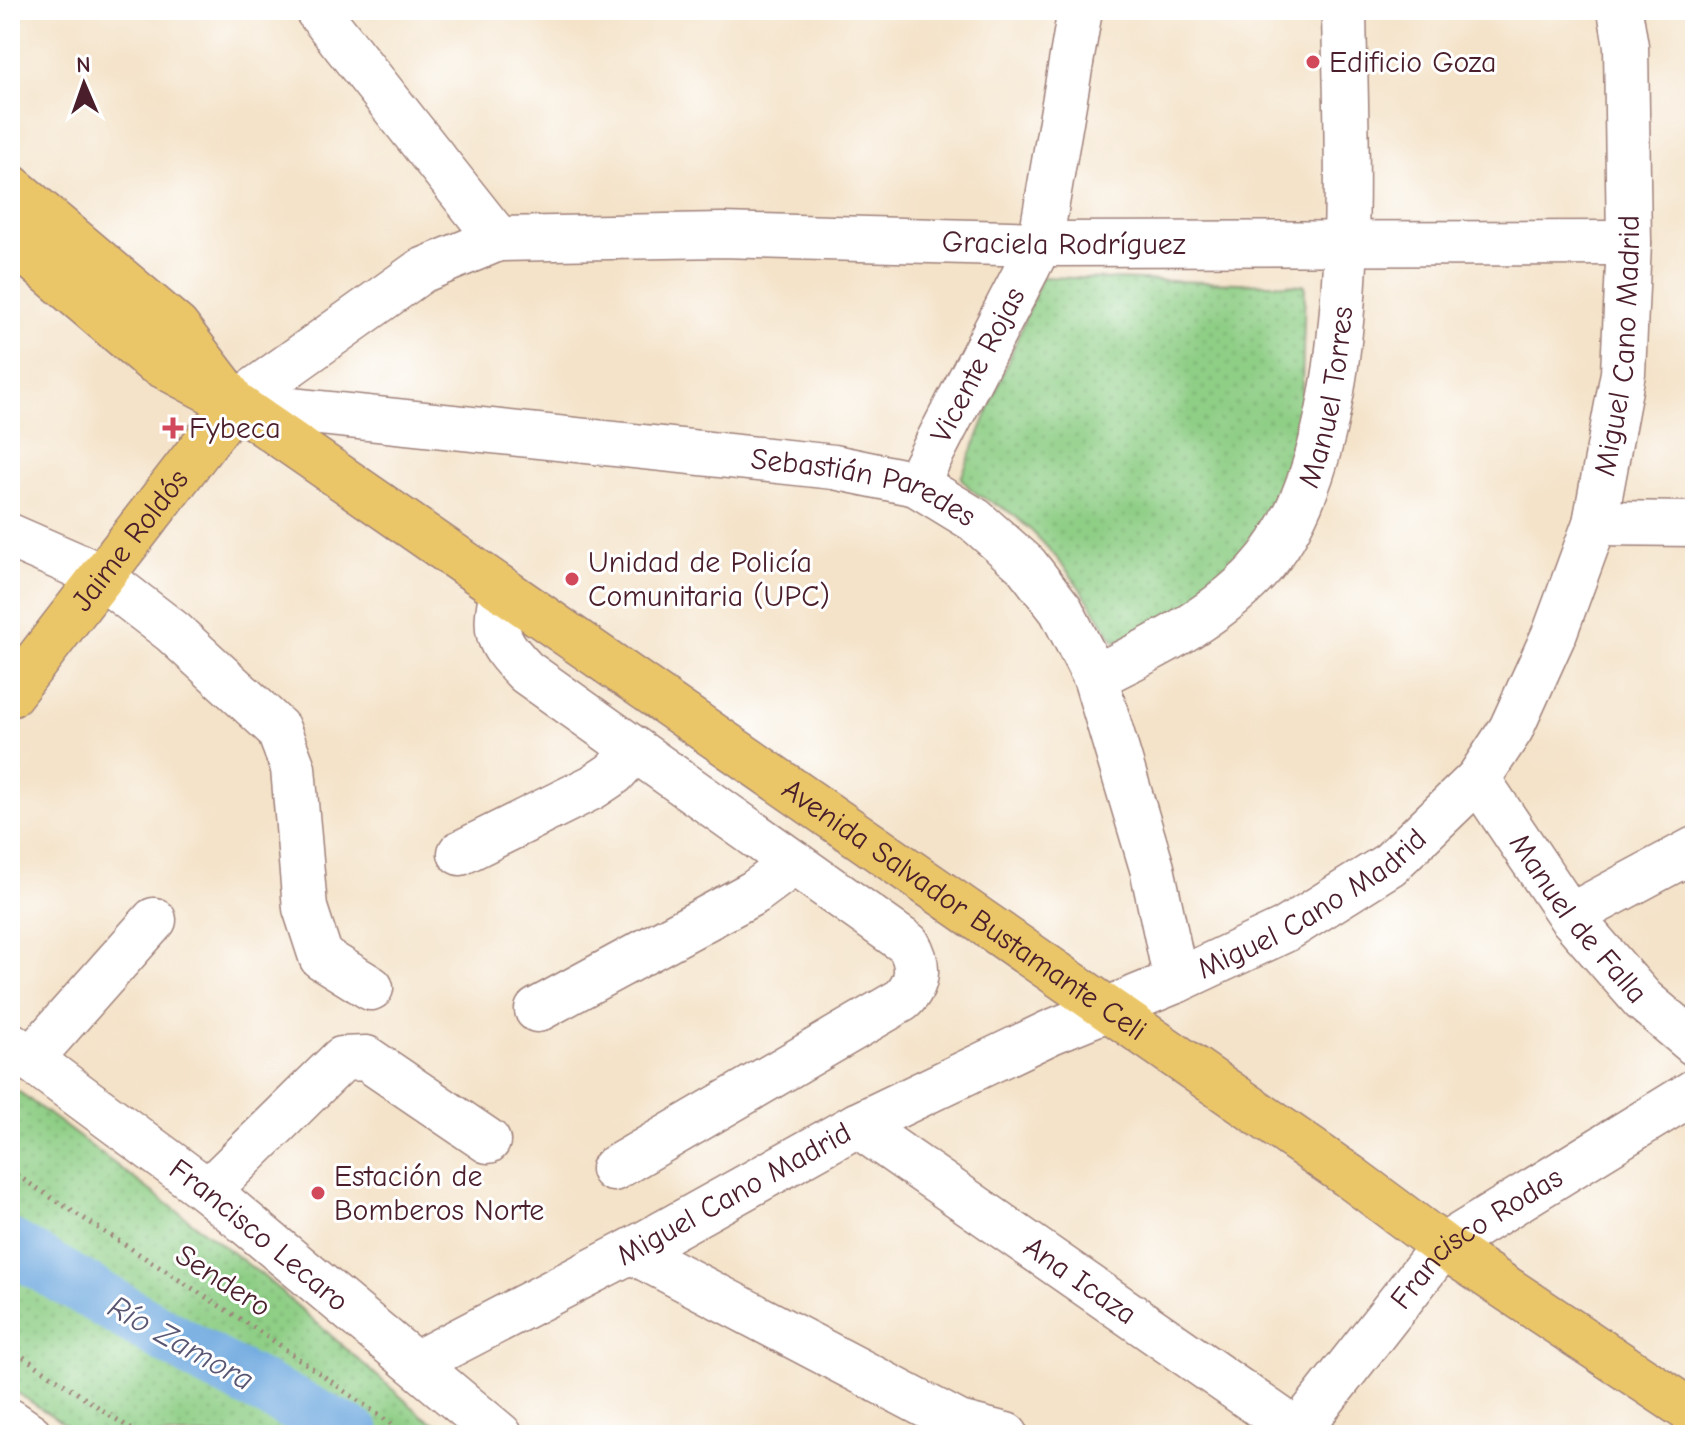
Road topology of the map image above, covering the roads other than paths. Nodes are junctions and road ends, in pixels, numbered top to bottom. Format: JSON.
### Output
{"nodes":[{"id":1,"x":317,"y":10,"type":"edge"},
{"id":2,"x":1080,"y":10,"type":"edge"},
{"id":3,"x":1344,"y":10,"type":"edge"},
{"id":4,"x":1620,"y":10,"type":"edge"},
{"id":5,"x":10,"y":186,"type":"edge"},
{"id":6,"x":10,"y":239,"type":"edge"},
{"id":7,"x":498,"y":239,"type":"junction"},
{"id":8,"x":1629,"y":243,"type":"junction"},
{"id":9,"x":1040,"y":244,"type":"junction"},
{"id":10,"x":1348,"y":245,"type":"junction"},
{"id":11,"x":235,"y":404,"type":"junction"},
{"id":12,"x":916,"y":484,"type":"junction"},
{"id":13,"x":1595,"y":523,"type":"junction"},
{"id":14,"x":1695,"y":524,"type":"edge"},
{"id":15,"x":10,"y":536,"type":"edge"},
{"id":16,"x":99,"y":575,"type":"junction"},
{"id":17,"x":502,"y":589,"type":"junction"},
{"id":18,"x":1095,"y":677,"type":"junction"},
{"id":19,"x":10,"y":695,"type":"edge"},
{"id":20,"x":635,"y":750,"type":"junction"},
{"id":21,"x":1478,"y":779,"type":"junction"},
{"id":22,"x":1695,"y":849,"type":"edge"},
{"id":23,"x":460,"y":853,"type":"dead end"},
{"id":24,"x":794,"y":863,"type":"junction"},
{"id":25,"x":1570,"y":916,"type":"junction"},
{"id":26,"x":154,"y":920,"type":"dead end"},
{"id":27,"x":1176,"y":981,"type":"junction"},
{"id":28,"x":371,"y":988,"type":"dead end"},
{"id":29,"x":1108,"y":1009,"type":"junction"},
{"id":30,"x":537,"y":1010,"type":"dead end"},
{"id":31,"x":1695,"y":1044,"type":"edge"},
{"id":32,"x":20,"y":1052,"type":"edge"},
{"id":33,"x":1695,"y":1091,"type":"edge"},
{"id":34,"x":857,"y":1125,"type":"junction"},
{"id":35,"x":488,"y":1141,"type":"dead end"},
{"id":36,"x":613,"y":1169,"type":"dead end"},
{"id":37,"x":208,"y":1191,"type":"junction"},
{"id":38,"x":1443,"y":1246,"type":"junction"},
{"id":39,"x":631,"y":1251,"type":"junction"},
{"id":40,"x":416,"y":1363,"type":"junction"},
{"id":41,"x":1695,"y":1414,"type":"edge"},
{"id":42,"x":10,"y":1421,"type":"edge"},
{"id":43,"x":956,"y":1429,"type":"edge"},
{"id":44,"x":1300,"y":1433,"type":"edge"},
{"id":45,"x":30,"y":1435,"type":"edge"},
{"id":46,"x":500,"y":1435,"type":"edge"},
{"id":47,"x":1006,"y":1435,"type":"edge"}],
"edges":[{"from":1,"to":7,"type":"street"},
{"from":2,"to":9,"type":"street","name":"Vicente Rojas"},
{"from":3,"to":10,"type":"street","name":"Manuel Torres"},
{"from":4,"to":8,"type":"street","name":"Miguel Cano Madrid"},
{"from":5,"to":11,"type":"main road","name":"Avenida Salvador Bustamante Celi"},
{"from":6,"to":11,"type":"main road","name":"Avenida Salvador Bustamante Celi"},
{"from":7,"to":9,"type":"street","name":"Graciela Rodríguez"},
{"from":7,"to":11,"type":"street","name":"Jaime Roldós"},
{"from":8,"to":10,"type":"street","name":"Graciela Rodríguez"},
{"from":8,"to":13,"type":"street","name":"Miguel Cano Madrid"},
{"from":9,"to":10,"type":"street","name":"Graciela Rodríguez"},
{"from":9,"to":12,"type":"street","name":"Vicente Rojas"},
{"from":10,"to":18,"type":"street","name":"Manuel Torres"},
{"from":11,"to":12,"type":"street","name":"Sebastián Paredes"},
{"from":11,"to":16,"type":"main road","name":"Jaime Roldós"},
{"from":11,"to":17,"type":"main road","name":"Avenida Salvador Bustamante Celi"},
{"from":12,"to":18,"type":"street","name":"Sebastián Paredes"},
{"from":13,"to":14,"type":"street"},
{"from":13,"to":21,"type":"street","name":"Miguel Cano Madrid"},
{"from":15,"to":16,"type":"street"},
{"from":16,"to":19,"type":"main road","name":"Jaime Roldós"},
{"from":16,"to":28,"type":"street"},
{"from":17,"to":20,"type":"street"},
{"from":17,"to":29,"type":"main road","name":"Avenida Salvador Bustamante Celi"},
{"from":18,"to":27,"type":"street","name":"Sebastián Paredes"},
{"from":20,"to":23,"type":"street"},
{"from":20,"to":24,"type":"street"},
{"from":21,"to":25,"type":"street","name":"Manuel de Falla"},
{"from":21,"to":27,"type":"street","name":"Miguel Cano Madrid"},
{"from":22,"to":25,"type":"street"},
{"from":24,"to":30,"type":"street"},
{"from":24,"to":36,"type":"street"},
{"from":25,"to":31,"type":"street","name":"Manuel de Falla"},
{"from":26,"to":32,"type":"street"},
{"from":27,"to":29,"type":"street","name":"Miguel Cano Madrid"},
{"from":29,"to":34,"type":"street","name":"Miguel Cano Madrid"},
{"from":29,"to":38,"type":"main road","name":"Avenida Salvador Bustamante Celi"},
{"from":32,"to":37,"type":"street","name":"Francisco Lecaro"},
{"from":33,"to":38,"type":"street","name":"Francisco Rodas"},
{"from":34,"to":39,"type":"street","name":"Miguel Cano Madrid"},
{"from":34,"to":44,"type":"street","name":"Ana Icaza"},
{"from":35,"to":37,"type":"street"},
{"from":37,"to":40,"type":"street","name":"Francisco Lecaro"},
{"from":38,"to":41,"type":"main road","name":"Avenida Salvador Bustamante Celi"},
{"from":38,"to":44,"type":"street","name":"Francisco Rodas"},
{"from":39,"to":40,"type":"street","name":"Miguel Cano Madrid"},
{"from":39,"to":43,"type":"street"},
{"from":40,"to":46,"type":"street","name":"Francisco Lecaro"},
{"from":42,"to":45,"type":"street"},
{"from":43,"to":47,"type":"street"}]}
